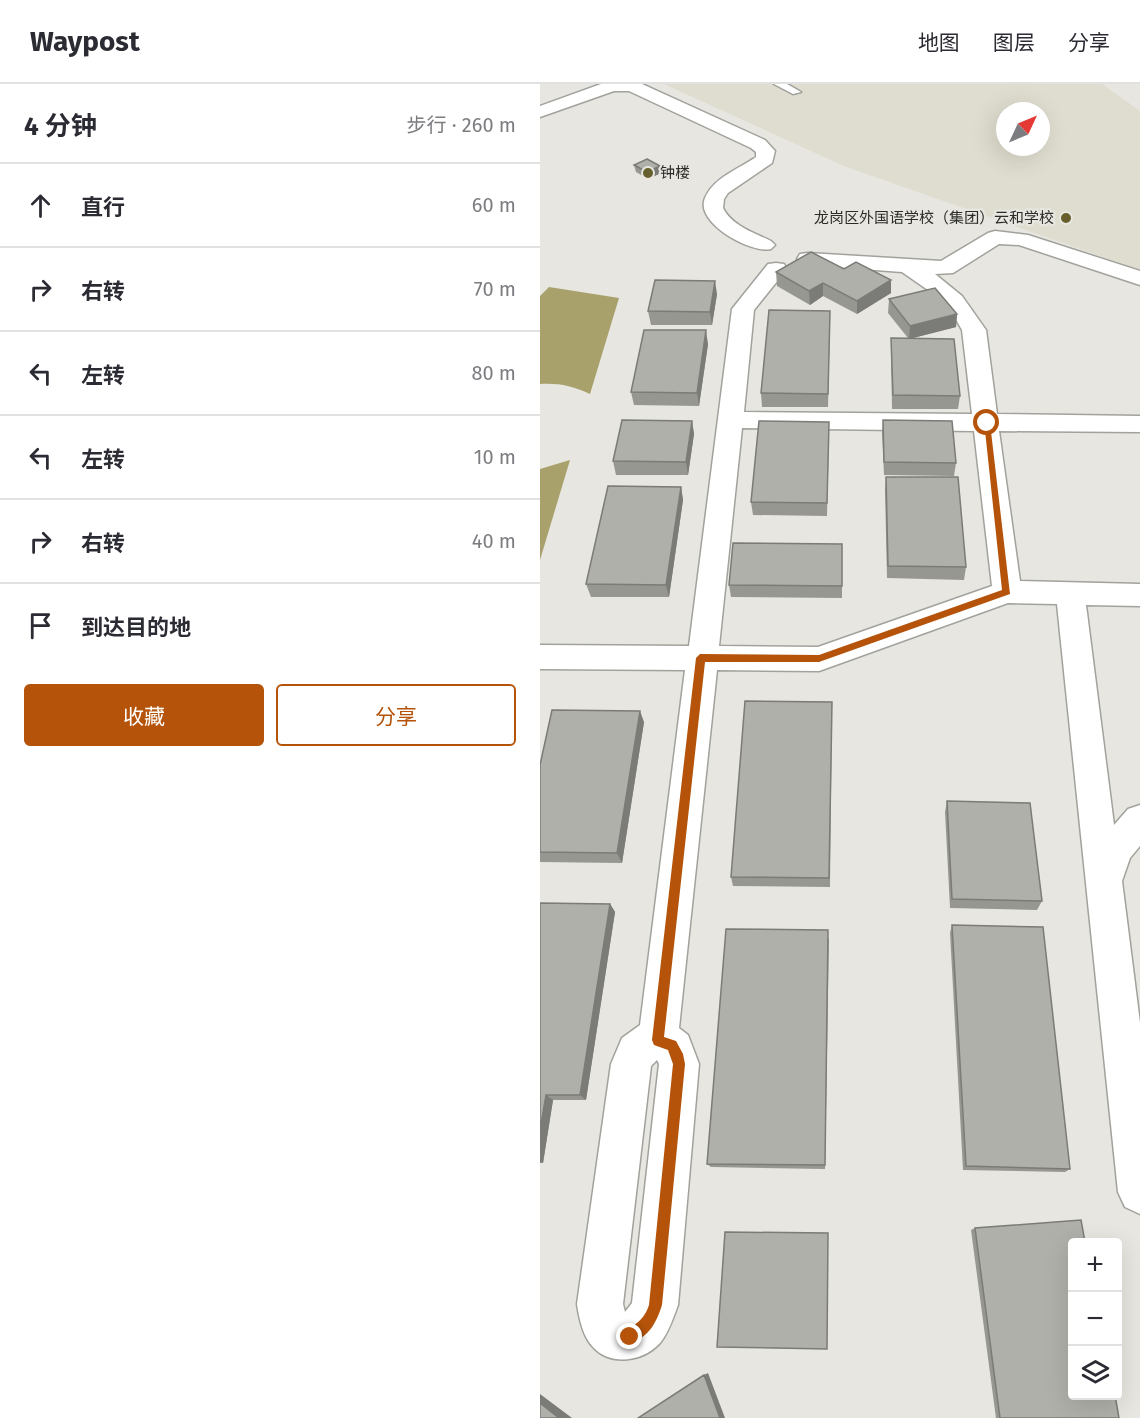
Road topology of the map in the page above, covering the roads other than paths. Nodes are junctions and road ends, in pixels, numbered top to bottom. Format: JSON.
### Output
{"nodes":[{"id":1,"x":620,"y":84,"type":"edge"},
{"id":2,"x":779,"y":84,"type":"edge"},
{"id":3,"x":540,"y":91,"type":"edge"},
{"id":4,"x":796,"y":92,"type":"dead end"},
{"id":5,"x":562,"y":104,"type":"junction"},
{"id":6,"x":540,"y":112,"type":"edge"},
{"id":7,"x":798,"y":247,"type":"junction"},
{"id":8,"x":770,"y":257,"type":"junction"},
{"id":9,"x":908,"y":266,"type":"junction"},
{"id":10,"x":1140,"y":278,"type":"edge"},
{"id":11,"x":729,"y":420,"type":"junction"},
{"id":12,"x":987,"y":423,"type":"junction"},
{"id":13,"x":1140,"y":424,"type":"edge"},
{"id":14,"x":1007,"y":592,"type":"junction"},
{"id":15,"x":1070,"y":593,"type":"junction"},
{"id":16,"x":1140,"y":596,"type":"edge"},
{"id":17,"x":540,"y":657,"type":"edge"},
{"id":18,"x":700,"y":658,"type":"junction"},
{"id":19,"x":1140,"y":820,"type":"edge"},
{"id":20,"x":1104,"y":882,"type":"junction"},
{"id":21,"x":658,"y":1040,"type":"junction"},
{"id":22,"x":1140,"y":1186,"type":"edge"}],
"edges":[{"from":1,"to":5,"type":"street"},
{"from":1,"to":8,"type":"street"},
{"from":2,"to":4,"type":"lane"},
{"from":3,"to":5,"type":"street"},
{"from":5,"to":6,"type":"street"},
{"from":7,"to":8,"type":"street"},
{"from":7,"to":8,"type":"street"},
{"from":7,"to":9,"type":"street"},
{"from":8,"to":11,"type":"street"},
{"from":9,"to":10,"type":"street"},
{"from":9,"to":12,"type":"street"},
{"from":11,"to":12,"type":"street"},
{"from":11,"to":18,"type":"street"},
{"from":12,"to":13,"type":"street"},
{"from":12,"to":14,"type":"street"},
{"from":14,"to":15,"type":"street"},
{"from":14,"to":18,"type":"street"},
{"from":15,"to":16,"type":"street"},
{"from":15,"to":20,"type":"street"},
{"from":17,"to":18,"type":"street"},
{"from":18,"to":21,"type":"street"},
{"from":19,"to":20,"type":"street"},
{"from":20,"to":22,"type":"street"},
{"from":21,"to":21,"type":"street"}]}
